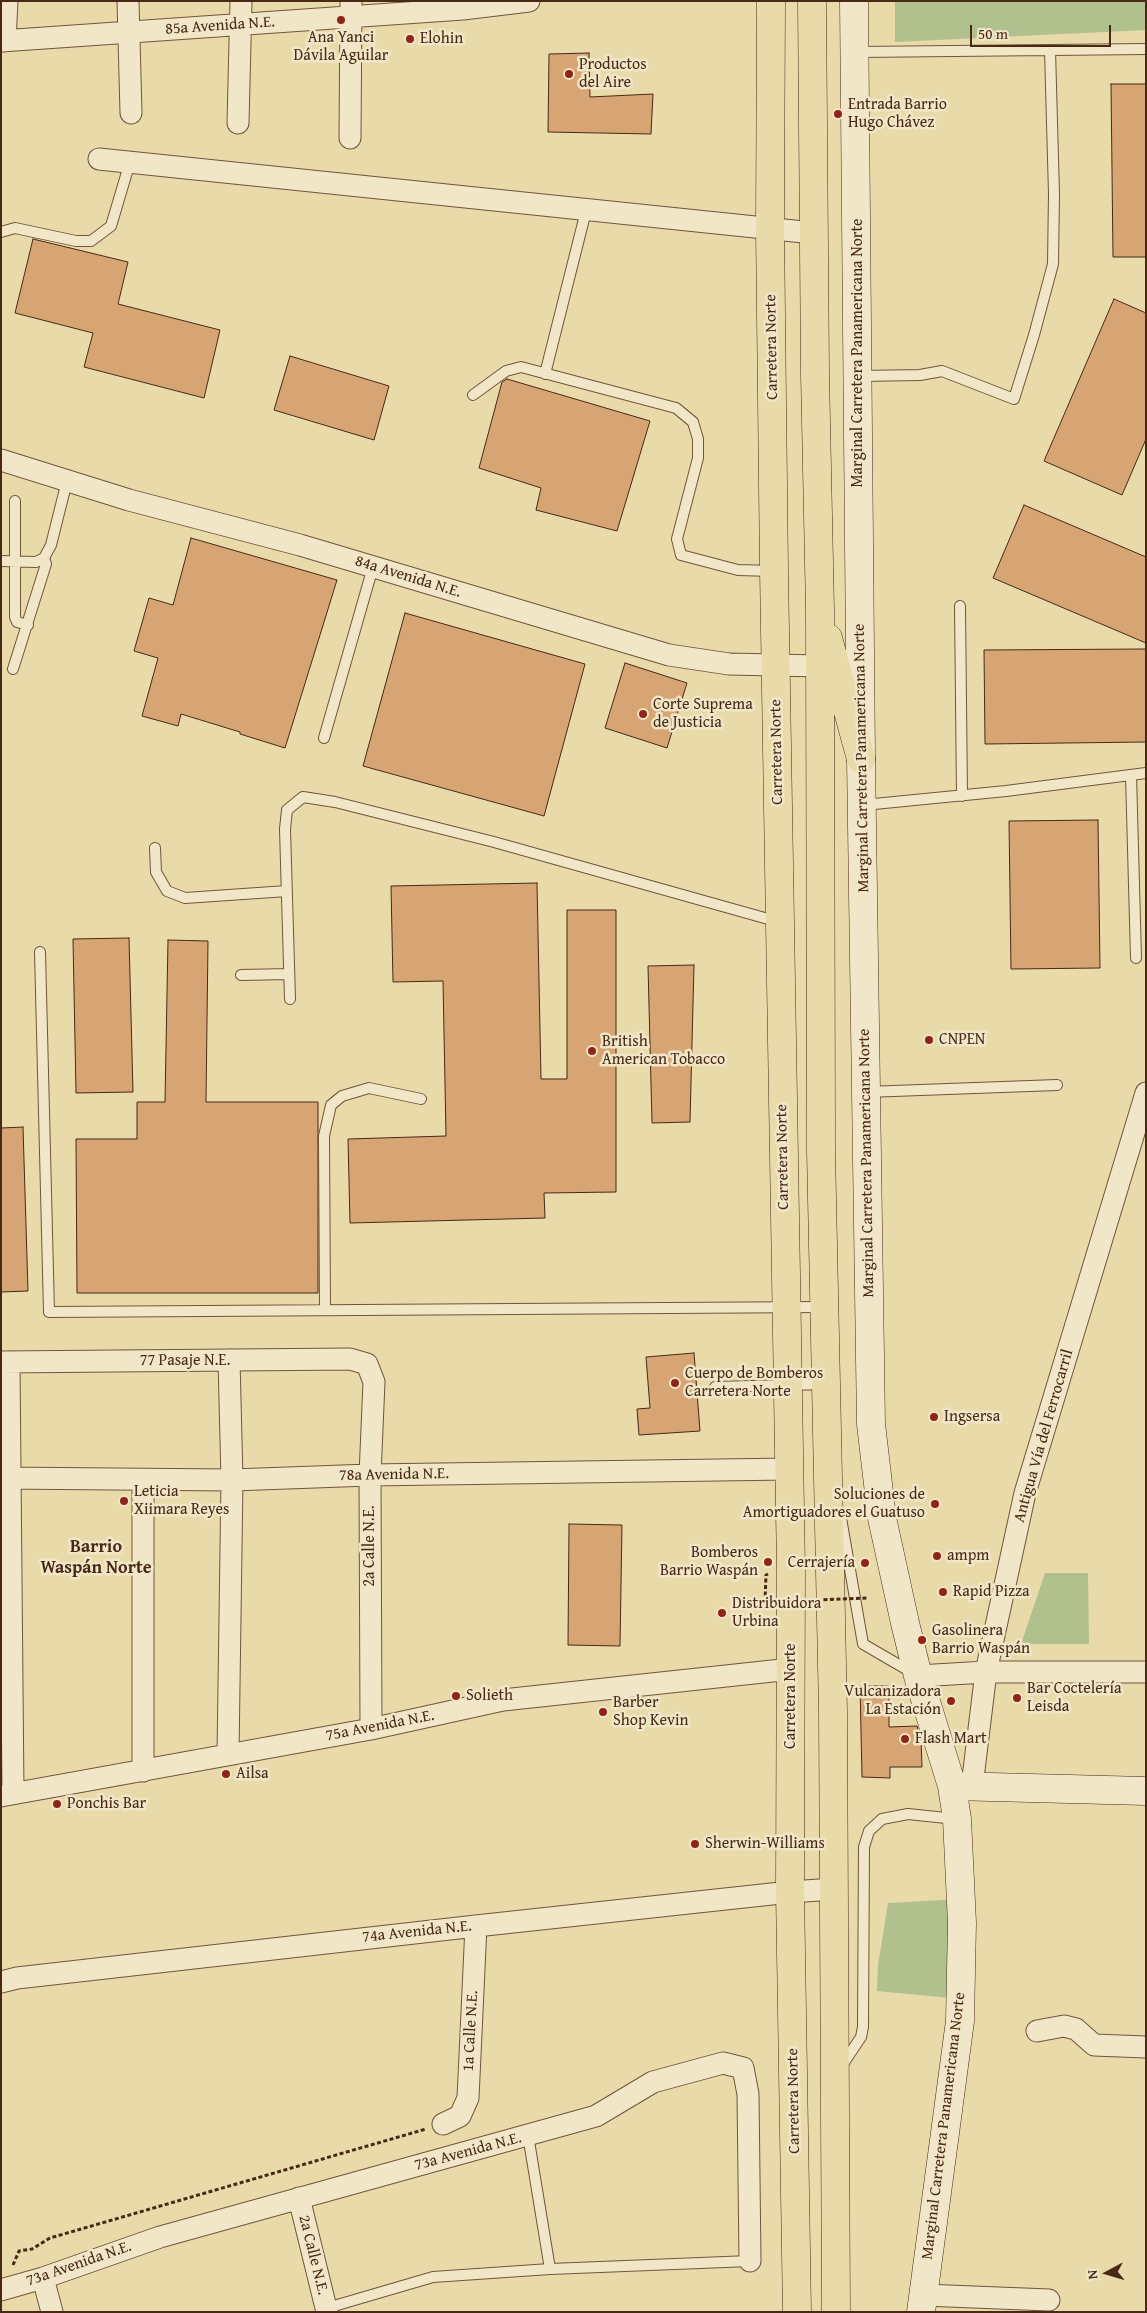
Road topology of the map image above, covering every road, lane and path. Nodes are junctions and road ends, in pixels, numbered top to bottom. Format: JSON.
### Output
{"nodes":[{"id":1,"x":7,"y":1,"type":"edge"},
{"id":2,"x":128,"y":1,"type":"edge"},
{"id":3,"x":241,"y":1,"type":"edge"},
{"id":4,"x":528,"y":1,"type":"edge"},
{"id":5,"x":771,"y":1,"type":"edge"},
{"id":6,"x":812,"y":1,"type":"edge"},
{"id":7,"x":854,"y":1,"type":"edge"},
{"id":8,"x":463,"y":5,"type":"edge"},
{"id":9,"x":351,"y":9,"type":"edge"},
{"id":10,"x":241,"y":24,"type":"junction"},
{"id":11,"x":128,"y":32,"type":"junction"},
{"id":12,"x":3,"y":41,"type":"edge"},
{"id":13,"x":1146,"y":49,"type":"edge"},
{"id":14,"x":1050,"y":50,"type":"junction"},
{"id":15,"x":856,"y":52,"type":"junction"},
{"id":16,"x":131,"y":113,"type":"dead end"},
{"id":17,"x":238,"y":123,"type":"dead end"},
{"id":18,"x":350,"y":138,"type":"dead end"},
{"id":19,"x":99,"y":159,"type":"dead end"},
{"id":20,"x":130,"y":162,"type":"junction"},
{"id":21,"x":586,"y":210,"type":"junction"},
{"id":22,"x":770,"y":229,"type":"junction"},
{"id":23,"x":1,"y":232,"type":"edge"},
{"id":24,"x":813,"y":233,"type":"junction"},
{"id":25,"x":545,"y":374,"type":"junction"},
{"id":26,"x":858,"y":376,"type":"junction"},
{"id":27,"x":473,"y":395,"type":"dead end"},
{"id":28,"x":1,"y":460,"type":"edge"},
{"id":29,"x":67,"y":481,"type":"junction"},
{"id":30,"x":15,"y":501,"type":"dead end"},
{"id":31,"x":44,"y":558,"type":"junction"},
{"id":32,"x":1,"y":561,"type":"edge"},
{"id":33,"x":16,"y":561,"type":"junction"},
{"id":34,"x":373,"y":566,"type":"junction"},
{"id":35,"x":774,"y":571,"type":"junction"},
{"id":36,"x":960,"y":606,"type":"dead end"},
{"id":37,"x":820,"y":610,"type":"junction"},
{"id":38,"x":28,"y":625,"type":"junction"},
{"id":39,"x":775,"y":666,"type":"junction"},
{"id":40,"x":820,"y":666,"type":"junction"},
{"id":41,"x":14,"y":669,"type":"dead end"},
{"id":42,"x":324,"y":738,"type":"dead end"},
{"id":43,"x":861,"y":758,"type":"junction"},
{"id":44,"x":1146,"y":773,"type":"edge"},
{"id":45,"x":1132,"y":775,"type":"junction"},
{"id":46,"x":962,"y":796,"type":"junction"},
{"id":47,"x":862,"y":805,"type":"junction"},
{"id":48,"x":156,"y":848,"type":"dead end"},
{"id":49,"x":287,"y":891,"type":"junction"},
{"id":50,"x":780,"y":922,"type":"junction"},
{"id":51,"x":40,"y":952,"type":"dead end"},
{"id":52,"x":1136,"y":958,"type":"dead end"},
{"id":53,"x":289,"y":974,"type":"junction"},
{"id":54,"x":241,"y":975,"type":"dead end"},
{"id":55,"x":290,"y":999,"type":"dead end"},
{"id":56,"x":1057,"y":1086,"type":"dead end"},
{"id":57,"x":866,"y":1092,"type":"junction"},
{"id":58,"x":1146,"y":1093,"type":"edge"},
{"id":59,"x":421,"y":1099,"type":"dead end"},
{"id":60,"x":825,"y":1307,"type":"junction"},
{"id":61,"x":785,"y":1308,"type":"junction"},
{"id":62,"x":325,"y":1310,"type":"junction"},
{"id":63,"x":229,"y":1360,"type":"junction"},
{"id":64,"x":5,"y":1362,"type":"edge"},
{"id":65,"x":367,"y":1364,"type":"joint"},
{"id":66,"x":786,"y":1384,"type":"junction"},
{"id":67,"x":826,"y":1384,"type":"junction"},
{"id":68,"x":715,"y":1387,"type":"dead end"},
{"id":69,"x":827,"y":1439,"type":"junction"},
{"id":70,"x":788,"y":1469,"type":"junction"},
{"id":71,"x":370,"y":1475,"type":"junction"},
{"id":72,"x":6,"y":1478,"type":"edge"},
{"id":73,"x":143,"y":1480,"type":"junction"},
{"id":74,"x":232,"y":1480,"type":"junction"},
{"id":75,"x":766,"y":1575,"type":"dead end"},
{"id":76,"x":868,"y":1598,"type":"dead end"},
{"id":77,"x":792,"y":1669,"type":"junction"},
{"id":78,"x":986,"y":1672,"type":"junction"},
{"id":79,"x":1146,"y":1672,"type":"edge"},
{"id":80,"x":918,"y":1676,"type":"junction"},
{"id":81,"x":371,"y":1729,"type":"junction"},
{"id":82,"x":228,"y":1754,"type":"junction"},
{"id":83,"x":142,"y":1771,"type":"junction"},
{"id":84,"x":962,"y":1786,"type":"junction"},
{"id":85,"x":1146,"y":1791,"type":"edge"},
{"id":86,"x":7,"y":1795,"type":"edge"},
{"id":87,"x":957,"y":1819,"type":"junction"},
{"id":88,"x":834,"y":1889,"type":"junction"},
{"id":89,"x":790,"y":1892,"type":"junction"},
{"id":90,"x":476,"y":1926,"type":"junction"},
{"id":91,"x":1,"y":1982,"type":"edge"},
{"id":92,"x":1037,"y":2031,"type":"dead end"},
{"id":93,"x":1146,"y":2046,"type":"edge"},
{"id":94,"x":836,"y":2076,"type":"junction"},
{"id":95,"x":443,"y":2124,"type":"joint"},
{"id":96,"x":528,"y":2135,"type":"junction"},
{"id":97,"x":299,"y":2198,"type":"junction"},
{"id":98,"x":750,"y":2261,"type":"joint"},
{"id":99,"x":12,"y":2266,"type":"dead end"},
{"id":100,"x":550,"y":2269,"type":"junction"},
{"id":101,"x":43,"y":2278,"type":"junction"},
{"id":102,"x":1,"y":2290,"type":"edge"},
{"id":103,"x":1048,"y":2300,"type":"dead end"},
{"id":104,"x":922,"y":2304,"type":"edge"},
{"id":105,"x":988,"y":2305,"type":"edge"},
{"id":106,"x":327,"y":2310,"type":"edge"},
{"id":107,"x":52,"y":2312,"type":"edge"},
{"id":108,"x":797,"y":2312,"type":"edge"},
{"id":109,"x":836,"y":2312,"type":"edge"}],
"edges":[{"from":1,"to":12,"type":"street"},
{"from":2,"to":11,"type":"street"},
{"from":3,"to":10,"type":"street"},
{"from":4,"to":8,"type":"street","name":"85a Avenida N.E."},
{"from":5,"to":22,"type":"highway","name":"Carretera Norte"},
{"from":6,"to":24,"type":"highway"},
{"from":7,"to":15,"type":"street","name":"Marginal Carretera Panamericana Norte"},
{"from":8,"to":9,"type":"street","name":"85a Avenida N.E."},
{"from":9,"to":10,"type":"street","name":"85a Avenida N.E."},
{"from":9,"to":18,"type":"street"},
{"from":10,"to":11,"type":"street","name":"85a Avenida N.E."},
{"from":10,"to":17,"type":"street"},
{"from":11,"to":12,"type":"street","name":"85a Avenida N.E."},
{"from":11,"to":16,"type":"street"},
{"from":13,"to":14,"type":"lane"},
{"from":14,"to":15,"type":"lane"},
{"from":14,"to":26,"type":"lane"},
{"from":15,"to":26,"type":"street","name":"Marginal Carretera Panamericana Norte"},
{"from":19,"to":20,"type":"street"},
{"from":20,"to":21,"type":"street"},
{"from":20,"to":23,"type":"lane"},
{"from":21,"to":22,"type":"street"},
{"from":21,"to":25,"type":"lane"},
{"from":22,"to":24,"type":"street"},
{"from":22,"to":35,"type":"highway","name":"Carretera Norte"},
{"from":24,"to":37,"type":"highway"},
{"from":25,"to":27,"type":"lane"},
{"from":25,"to":35,"type":"lane"},
{"from":26,"to":43,"type":"street","name":"Marginal Carretera Panamericana Norte"},
{"from":28,"to":29,"type":"street","name":"84a Avenida N.E."},
{"from":29,"to":31,"type":"lane"},
{"from":29,"to":34,"type":"street","name":"84a Avenida N.E."},
{"from":30,"to":33,"type":"lane"},
{"from":31,"to":33,"type":"lane"},
{"from":31,"to":38,"type":"lane"},
{"from":32,"to":33,"type":"lane"},
{"from":33,"to":38,"type":"lane"},
{"from":34,"to":39,"type":"street","name":"84a Avenida N.E."},
{"from":34,"to":42,"type":"lane"},
{"from":35,"to":39,"type":"highway","name":"Carretera Norte"},
{"from":36,"to":46,"type":"lane"},
{"from":37,"to":40,"type":"highway"},
{"from":37,"to":43,"type":"highway"},
{"from":38,"to":41,"type":"lane"},
{"from":39,"to":40,"type":"street","name":"84a Avenida N.E."},
{"from":39,"to":50,"type":"highway","name":"Carretera Norte"},
{"from":40,"to":60,"type":"highway"},
{"from":43,"to":47,"type":"street","name":"Marginal Carretera Panamericana Norte"},
{"from":44,"to":45,"type":"lane"},
{"from":45,"to":46,"type":"lane"},
{"from":45,"to":52,"type":"lane"},
{"from":46,"to":47,"type":"lane"},
{"from":47,"to":57,"type":"street","name":"Marginal Carretera Panamericana Norte"},
{"from":48,"to":49,"type":"lane"},
{"from":49,"to":50,"type":"lane"},
{"from":49,"to":53,"type":"lane"},
{"from":50,"to":61,"type":"highway","name":"Carretera Norte"},
{"from":51,"to":62,"type":"lane"},
{"from":53,"to":54,"type":"lane"},
{"from":53,"to":55,"type":"lane"},
{"from":56,"to":57,"type":"lane"},
{"from":57,"to":80,"type":"street","name":"Marginal Carretera Panamericana Norte"},
{"from":58,"to":78,"type":"street","name":"Antigua Vía del Ferrocarril"},
{"from":59,"to":62,"type":"lane"},
{"from":60,"to":61,"type":"lane"},
{"from":60,"to":67,"type":"highway"},
{"from":61,"to":62,"type":"lane"},
{"from":61,"to":66,"type":"highway","name":"Carretera Norte"},
{"from":63,"to":64,"type":"street","name":"77 Pasaje N.E."},
{"from":63,"to":65,"type":"street","name":"77 Pasaje N.E."},
{"from":63,"to":74,"type":"street"},
{"from":64,"to":72,"type":"street"},
{"from":65,"to":71,"type":"street","name":"2a Calle N.E."},
{"from":66,"to":67,"type":"lane"},
{"from":66,"to":68,"type":"lane"},
{"from":66,"to":70,"type":"highway","name":"Carretera Norte"},
{"from":67,"to":69,"type":"highway"},
{"from":69,"to":80,"type":"lane"},
{"from":69,"to":88,"type":"highway"},
{"from":70,"to":71,"type":"street","name":"78a Avenida N.E."},
{"from":70,"to":77,"type":"highway","name":"Carretera Norte"},
{"from":71,"to":74,"type":"street","name":"78a Avenida N.E."},
{"from":71,"to":81,"type":"street","name":"2a Calle N.E."},
{"from":72,"to":73,"type":"street","name":"78a Avenida N.E."},
{"from":72,"to":86,"type":"street"},
{"from":73,"to":74,"type":"street","name":"78a Avenida N.E."},
{"from":73,"to":83,"type":"street"},
{"from":74,"to":82,"type":"street"},
{"from":75,"to":76,"type":"path","bridge":true},
{"from":77,"to":81,"type":"street","name":"75a Avenida N.E."},
{"from":77,"to":89,"type":"highway","name":"Carretera Norte"},
{"from":78,"to":79,"type":"street"},
{"from":78,"to":80,"type":"street"},
{"from":78,"to":84,"type":"street","name":"Antigua Vía del Ferrocarril"},
{"from":80,"to":84,"type":"street","name":"Marginal Carretera Panamericana Norte"},
{"from":81,"to":82,"type":"street","name":"75a Avenida N.E."},
{"from":82,"to":83,"type":"street","name":"75a Avenida N.E."},
{"from":83,"to":86,"type":"street","name":"75a Avenida N.E."},
{"from":84,"to":85,"type":"street"},
{"from":84,"to":87,"type":"street","name":"Marginal Carretera Panamericana Norte"},
{"from":87,"to":94,"type":"lane"},
{"from":87,"to":104,"type":"street","name":"Marginal Carretera Panamericana Norte"},
{"from":88,"to":89,"type":"street","name":"74a Avenida N.E."},
{"from":88,"to":94,"type":"highway"},
{"from":89,"to":90,"type":"street","name":"74a Avenida N.E."},
{"from":89,"to":108,"type":"highway","name":"Carretera Norte"},
{"from":90,"to":91,"type":"street","name":"74a Avenida N.E."},
{"from":90,"to":95,"type":"street","name":"1a Calle N.E."},
{"from":92,"to":93,"type":"street"},
{"from":94,"to":109,"type":"highway"},
{"from":95,"to":99,"type":"path"},
{"from":96,"to":97,"type":"street","name":"73a Avenida N.E."},
{"from":96,"to":98,"type":"street","name":"73a Avenida N.E."},
{"from":96,"to":100,"type":"lane"},
{"from":97,"to":101,"type":"street","name":"73a Avenida N.E."},
{"from":97,"to":106,"type":"street","name":"2a Calle N.E."},
{"from":98,"to":100,"type":"lane"},
{"from":100,"to":106,"type":"lane"},
{"from":101,"to":102,"type":"street","name":"73a Avenida N.E."},
{"from":101,"to":107,"type":"street"},
{"from":103,"to":105,"type":"street"},
{"from":104,"to":105,"type":"street"}]}
